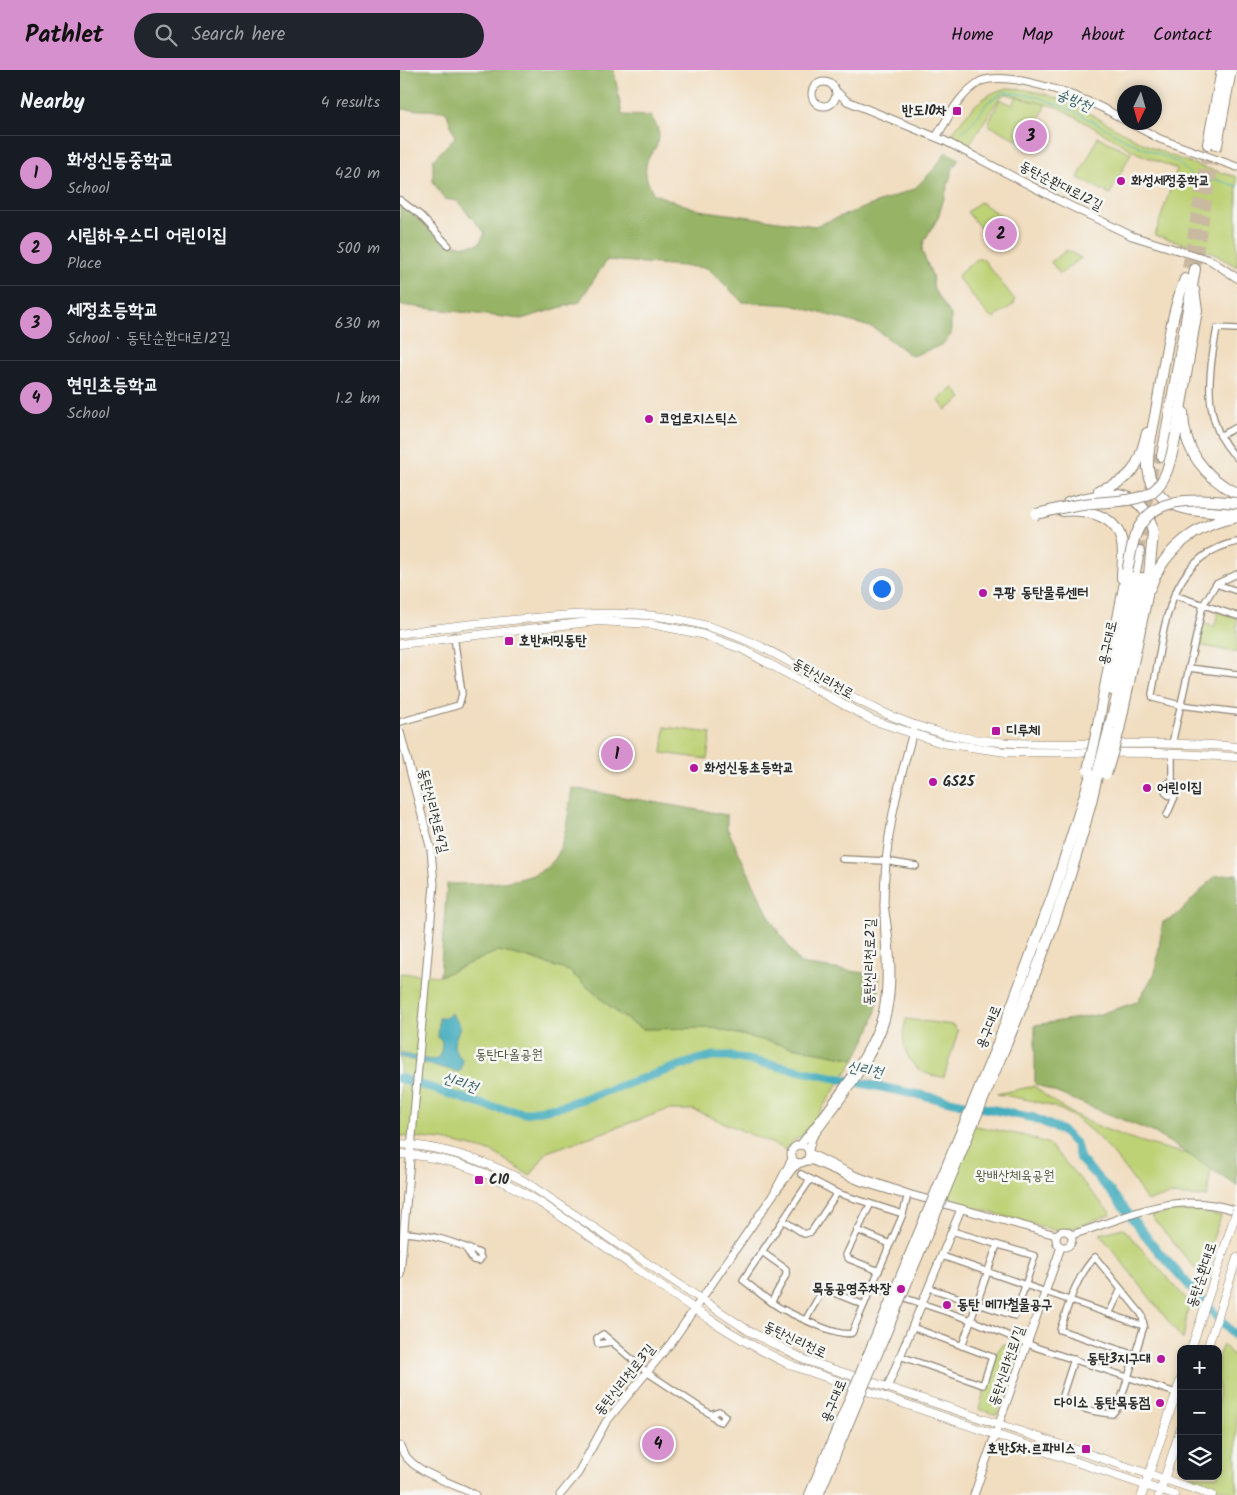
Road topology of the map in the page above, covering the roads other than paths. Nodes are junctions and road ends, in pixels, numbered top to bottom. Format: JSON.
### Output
{"nodes":[{"id":1,"x":1222,"y":70,"type":"edge"},
{"id":2,"x":1231,"y":70,"type":"edge"},
{"id":3,"x":836,"y":90,"type":"junction"},
{"id":4,"x":847,"y":101,"type":"junction"},
{"id":5,"x":827,"y":106,"type":"junction"},
{"id":6,"x":1117,"y":116,"type":"edge"},
{"id":7,"x":1143,"y":130,"type":"edge"},
{"id":8,"x":936,"y":137,"type":"junction"},
{"id":9,"x":1237,"y":167,"type":"edge"},
{"id":10,"x":400,"y":200,"type":"edge"},
{"id":11,"x":448,"y":245,"type":"dead end"},
{"id":12,"x":1191,"y":268,"type":"tunnel mouth"},
{"id":13,"x":1237,"y":278,"type":"edge"},
{"id":14,"x":1189,"y":281,"type":"junction"},
{"id":15,"x":1237,"y":330,"type":"edge"},
{"id":16,"x":1164,"y":364,"type":"junction"},
{"id":17,"x":1183,"y":390,"type":"junction"},
{"id":18,"x":1237,"y":427,"type":"edge"},
{"id":19,"x":1220,"y":436,"type":"junction"},
{"id":20,"x":1159,"y":455,"type":"tunnel mouth"},
{"id":21,"x":1237,"y":458,"type":"edge"},
{"id":22,"x":1237,"y":494,"type":"edge"},
{"id":23,"x":1237,"y":503,"type":"edge"},
{"id":24,"x":1036,"y":514,"type":"junction"},
{"id":25,"x":1237,"y":515,"type":"edge"},
{"id":26,"x":1237,"y":542,"type":"edge"},
{"id":27,"x":1143,"y":552,"type":"tunnel mouth"},
{"id":28,"x":1237,"y":574,"type":"edge"},
{"id":29,"x":1216,"y":584,"type":"junction"},
{"id":30,"x":1237,"y":591,"type":"edge"},
{"id":31,"x":1174,"y":595,"type":"junction"},
{"id":32,"x":1147,"y":596,"type":"junction"},
{"id":33,"x":1122,"y":604,"type":"junction"},
{"id":34,"x":1203,"y":604,"type":"junction"},
{"id":35,"x":1237,"y":616,"type":"edge"},
{"id":36,"x":400,"y":634,"type":"edge"},
{"id":37,"x":454,"y":636,"type":"junction"},
{"id":38,"x":400,"y":644,"type":"edge"},
{"id":39,"x":1188,"y":668,"type":"junction"},
{"id":40,"x":1237,"y":674,"type":"edge"},
{"id":41,"x":1180,"y":705,"type":"junction"},
{"id":42,"x":1237,"y":712,"type":"edge"},
{"id":43,"x":400,"y":722,"type":"edge"},
{"id":44,"x":915,"y":726,"type":"junction"},
{"id":45,"x":1107,"y":730,"type":"junction"},
{"id":46,"x":400,"y":732,"type":"edge"},
{"id":47,"x":912,"y":735,"type":"junction"},
{"id":48,"x":1172,"y":744,"type":"junction"},
{"id":49,"x":1237,"y":747,"type":"edge"},
{"id":50,"x":1172,"y":753,"type":"junction"},
{"id":51,"x":1237,"y":757,"type":"edge"},
{"id":52,"x":1096,"y":772,"type":"junction"},
{"id":53,"x":1172,"y":782,"type":"junction"},
{"id":54,"x":1176,"y":794,"type":"junction"},
{"id":55,"x":1168,"y":795,"type":"junction"},
{"id":56,"x":1088,"y":799,"type":"junction"},
{"id":57,"x":1170,"y":805,"type":"junction"},
{"id":58,"x":1167,"y":815,"type":"dead end"},
{"id":59,"x":842,"y":859,"type":"dead end"},
{"id":60,"x":885,"y":861,"type":"junction"},
{"id":61,"x":916,"y":866,"type":"dead end"},
{"id":62,"x":818,"y":1126,"type":"junction"},
{"id":63,"x":400,"y":1144,"type":"edge"},
{"id":64,"x":412,"y":1145,"type":"junction"},
{"id":65,"x":800,"y":1145,"type":"junction"},
{"id":66,"x":809,"y":1152,"type":"junction"},
{"id":67,"x":400,"y":1154,"type":"edge"},
{"id":68,"x":411,"y":1155,"type":"junction"},
{"id":69,"x":792,"y":1156,"type":"junction"},
{"id":70,"x":803,"y":1162,"type":"junction"},
{"id":71,"x":801,"y":1174,"type":"dead end"},
{"id":72,"x":810,"y":1180,"type":"junction"},
{"id":73,"x":837,"y":1193,"type":"junction"},
{"id":74,"x":908,"y":1194,"type":"junction"},
{"id":75,"x":773,"y":1195,"type":"junction"},
{"id":76,"x":870,"y":1205,"type":"junction"},
{"id":77,"x":961,"y":1209,"type":"junction"},
{"id":78,"x":1237,"y":1210,"type":"edge"},
{"id":79,"x":902,"y":1214,"type":"junction"},
{"id":80,"x":784,"y":1220,"type":"junction"},
{"id":81,"x":857,"y":1230,"type":"junction"},
{"id":82,"x":952,"y":1231,"type":"junction"},
{"id":83,"x":402,"y":1233,"type":"edge"},
{"id":84,"x":1056,"y":1235,"type":"junction"},
{"id":85,"x":1071,"y":1235,"type":"junction"},
{"id":86,"x":890,"y":1244,"type":"junction"},
{"id":87,"x":997,"y":1245,"type":"junction"},
{"id":88,"x":465,"y":1247,"type":"dead end"},
{"id":89,"x":1061,"y":1247,"type":"junction"},
{"id":90,"x":762,"y":1252,"type":"junction"},
{"id":91,"x":942,"y":1256,"type":"junction"},
{"id":92,"x":1237,"y":1258,"type":"edge"},
{"id":93,"x":879,"y":1271,"type":"junction"},
{"id":94,"x":988,"y":1272,"type":"junction"},
{"id":95,"x":400,"y":1275,"type":"edge"},
{"id":96,"x":736,"y":1278,"type":"dead end"},
{"id":97,"x":743,"y":1280,"type":"junction"},
{"id":98,"x":1025,"y":1285,"type":"junction"},
{"id":99,"x":872,"y":1287,"type":"junction"},
{"id":100,"x":928,"y":1288,"type":"junction"},
{"id":101,"x":1121,"y":1289,"type":"junction"},
{"id":102,"x":1045,"y":1292,"type":"junction"},
{"id":103,"x":702,"y":1300,"type":"junction"},
{"id":104,"x":1070,"y":1300,"type":"junction"},
{"id":105,"x":772,"y":1301,"type":"junction"},
{"id":106,"x":977,"y":1304,"type":"junction"},
{"id":107,"x":864,"y":1305,"type":"junction"},
{"id":108,"x":922,"y":1305,"type":"junction"},
{"id":109,"x":696,"y":1308,"type":"junction"},
{"id":110,"x":1109,"y":1314,"type":"junction"},
{"id":111,"x":806,"y":1320,"type":"junction"},
{"id":112,"x":971,"y":1320,"type":"junction"},
{"id":113,"x":1144,"y":1326,"type":"junction"},
{"id":114,"x":912,"y":1327,"type":"junction"},
{"id":115,"x":612,"y":1342,"type":"dead end"},
{"id":116,"x":1028,"y":1342,"type":"junction"},
{"id":117,"x":1192,"y":1345,"type":"edge"},
{"id":118,"x":1208,"y":1345,"type":"edge"},
{"id":119,"x":962,"y":1346,"type":"junction"},
{"id":120,"x":1135,"y":1355,"type":"junction"},
{"id":121,"x":900,"y":1356,"type":"junction"},
{"id":122,"x":1074,"y":1359,"type":"junction"},
{"id":123,"x":648,"y":1373,"type":"junction"},
{"id":124,"x":1128,"y":1377,"type":"junction"},
{"id":125,"x":887,"y":1388,"type":"junction"},
{"id":126,"x":1177,"y":1390,"type":"edge"},
{"id":127,"x":1176,"y":1394,"type":"junction"},
{"id":128,"x":710,"y":1414,"type":"dead end"},
{"id":129,"x":999,"y":1425,"type":"junction"},
{"id":130,"x":839,"y":1434,"type":"junction"},
{"id":131,"x":1179,"y":1435,"type":"edge"},
{"id":132,"x":995,"y":1436,"type":"junction"},
{"id":133,"x":1159,"y":1444,"type":"junction"},
{"id":134,"x":400,"y":1446,"type":"edge"},
{"id":135,"x":1174,"y":1450,"type":"junction"},
{"id":136,"x":400,"y":1454,"type":"edge"},
{"id":137,"x":1117,"y":1464,"type":"junction"},
{"id":138,"x":1113,"y":1475,"type":"junction"},
{"id":139,"x":1149,"y":1475,"type":"junction"},
{"id":140,"x":1164,"y":1480,"type":"junction"},
{"id":141,"x":1146,"y":1486,"type":"junction"},
{"id":142,"x":1159,"y":1493,"type":"edge"},
{"id":143,"x":1197,"y":1493,"type":"edge"},
{"id":144,"x":466,"y":1495,"type":"edge"},
{"id":145,"x":475,"y":1495,"type":"edge"},
{"id":146,"x":560,"y":1495,"type":"edge"},
{"id":147,"x":810,"y":1495,"type":"edge"},
{"id":148,"x":818,"y":1495,"type":"edge"},
{"id":149,"x":974,"y":1495,"type":"edge"},
{"id":150,"x":1142,"y":1495,"type":"edge"},
{"id":151,"x":1174,"y":1495,"type":"edge"},
{"id":152,"x":1212,"y":1495,"type":"edge"}],
"edges":[{"from":1,"to":2,"type":"highway"},
{"from":3,"to":4,"type":"street","name":"동탄순환대로12길"},
{"from":3,"to":5,"type":"street"},
{"from":3,"to":5,"type":"street"},
{"from":4,"to":5,"type":"street"},
{"from":4,"to":8,"type":"street","name":"동탄순환대로12길"},
{"from":6,"to":8,"type":"street"},
{"from":7,"to":9,"type":"street"},
{"from":8,"to":13,"type":"street","name":"동탄순환대로12길"},
{"from":10,"to":11,"type":"street"},
{"from":12,"to":14,"type":"highway"},
{"from":14,"to":16,"type":"highway"},
{"from":14,"to":17,"type":"highway"},
{"from":14,"to":20,"type":"highway"},
{"from":15,"to":19,"type":"street"},
{"from":16,"to":24,"type":"highway"},
{"from":16,"to":25,"type":"highway"},
{"from":17,"to":22,"type":"highway"},
{"from":17,"to":24,"type":"highway","bridge":true},
{"from":18,"to":19,"type":"street"},
{"from":19,"to":21,"type":"street"},
{"from":23,"to":33,"type":"highway","bridge":true},
{"from":24,"to":32,"type":"highway"},
{"from":24,"to":33,"type":"highway"},
{"from":25,"to":32,"type":"highway"},
{"from":26,"to":31,"type":"street"},
{"from":27,"to":45,"type":"highway","name":"용구대로"},
{"from":28,"to":29,"type":"street"},
{"from":29,"to":30,"type":"street"},
{"from":29,"to":34,"type":"street"},
{"from":31,"to":34,"type":"street"},
{"from":31,"to":41,"type":"street"},
{"from":32,"to":45,"type":"highway"},
{"from":33,"to":45,"type":"highway"},
{"from":34,"to":35,"type":"street"},
{"from":34,"to":39,"type":"street"},
{"from":36,"to":44,"type":"main road","name":"동탄신리천로"},
{"from":37,"to":38,"type":"main road","name":"동탄신리천로"},
{"from":37,"to":43,"type":"street"},
{"from":37,"to":47,"type":"main road","name":"동탄신리천로"},
{"from":39,"to":40,"type":"street"},
{"from":39,"to":41,"type":"street"},
{"from":41,"to":42,"type":"street"},
{"from":41,"to":48,"type":"street"},
{"from":44,"to":47,"type":"street","name":"동탄신리천로2길"},
{"from":44,"to":48,"type":"main road","name":"동탄신리천로"},
{"from":45,"to":52,"type":"highway","bridge":true},
{"from":45,"to":52,"type":"highway","name":"용구대로"},
{"from":46,"to":64,"type":"street","name":"동탄신리천로4길"},
{"from":47,"to":50,"type":"main road","name":"동탄신리천로"},
{"from":47,"to":60,"type":"street","name":"동탄신리천로2길"},
{"from":48,"to":49,"type":"main road","name":"동탄신리천로"},
{"from":48,"to":50,"type":"main road"},
{"from":50,"to":51,"type":"main road","name":"동탄신리천로"},
{"from":50,"to":53,"type":"street"},
{"from":52,"to":56,"type":"highway"},
{"from":52,"to":56,"type":"highway"},
{"from":53,"to":54,"type":"street"},
{"from":53,"to":55,"type":"street"},
{"from":54,"to":55,"type":"street"},
{"from":54,"to":57,"type":"street"},
{"from":55,"to":57,"type":"street"},
{"from":56,"to":130,"type":"highway","name":"용구대로","bridge":true},
{"from":57,"to":58,"type":"street"},
{"from":59,"to":60,"type":"street"},
{"from":60,"to":61,"type":"street"},
{"from":60,"to":62,"type":"street","name":"동탄신리천로2길"},
{"from":62,"to":65,"type":"street","name":"동탄신리천로2길"},
{"from":62,"to":66,"type":"street","name":"동탄신리천로2길"},
{"from":63,"to":64,"type":"main road","name":"동탄신리천로"},
{"from":64,"to":68,"type":"street","name":"동탄신리천로4길"},
{"from":64,"to":103,"type":"main road","name":"동탄신리천로"},
{"from":65,"to":66,"type":"street"},
{"from":65,"to":69,"type":"street"},
{"from":66,"to":70,"type":"street"},
{"from":66,"to":74,"type":"street"},
{"from":67,"to":68,"type":"main road","name":"동탄신리천로"},
{"from":68,"to":83,"type":"street"},
{"from":68,"to":109,"type":"main road","name":"동탄신리천로"},
{"from":69,"to":70,"type":"street"},
{"from":69,"to":75,"type":"street"},
{"from":70,"to":74,"type":"street"},
{"from":70,"to":75,"type":"street"},
{"from":71,"to":72,"type":"street"},
{"from":72,"to":73,"type":"street"},
{"from":72,"to":80,"type":"street"},
{"from":73,"to":76,"type":"street"},
{"from":73,"to":80,"type":"street"},
{"from":74,"to":77,"type":"street"},
{"from":74,"to":79,"type":"street"},
{"from":75,"to":103,"type":"street"},
{"from":76,"to":79,"type":"street"},
{"from":76,"to":81,"type":"street"},
{"from":77,"to":82,"type":"street"},
{"from":77,"to":84,"type":"street"},
{"from":78,"to":85,"type":"street"},
{"from":78,"to":117,"type":"main road","name":"동탄순환대로","bridge":true},
{"from":79,"to":86,"type":"street"},
{"from":80,"to":90,"type":"street"},
{"from":81,"to":86,"type":"street"},
{"from":81,"to":93,"type":"street"},
{"from":82,"to":87,"type":"street"},
{"from":82,"to":91,"type":"street"},
{"from":83,"to":88,"type":"street"},
{"from":83,"to":95,"type":"street"},
{"from":84,"to":85,"type":"street"},
{"from":84,"to":89,"type":"street"},
{"from":85,"to":89,"type":"street","name":"동탄신리천로1길"},
{"from":86,"to":93,"type":"street"},
{"from":87,"to":94,"type":"street"},
{"from":87,"to":98,"type":"street"},
{"from":89,"to":102,"type":"street","name":"동탄신리천로1길"},
{"from":90,"to":97,"type":"street"},
{"from":90,"to":105,"type":"street"},
{"from":91,"to":94,"type":"street"},
{"from":91,"to":100,"type":"street"},
{"from":92,"to":118,"type":"main road","name":"동탄순환대로"},
{"from":93,"to":99,"type":"street"},
{"from":94,"to":98,"type":"street"},
{"from":94,"to":106,"type":"street"},
{"from":96,"to":97,"type":"street"},
{"from":97,"to":105,"type":"street"},
{"from":98,"to":102,"type":"street"},
{"from":98,"to":106,"type":"street"},
{"from":99,"to":107,"type":"street"},
{"from":99,"to":108,"type":"street"},
{"from":100,"to":106,"type":"street"},
{"from":100,"to":108,"type":"street"},
{"from":101,"to":104,"type":"street"},
{"from":101,"to":110,"type":"street"},
{"from":101,"to":113,"type":"street"},
{"from":102,"to":104,"type":"street"},
{"from":102,"to":116,"type":"street","name":"동탄신리천로1길"},
{"from":103,"to":109,"type":"street"},
{"from":103,"to":125,"type":"main road","name":"동탄신리천로"},
{"from":104,"to":110,"type":"street"},
{"from":104,"to":120,"type":"street"},
{"from":105,"to":111,"type":"street"},
{"from":106,"to":112,"type":"street"},
{"from":107,"to":111,"type":"street"},
{"from":107,"to":111,"type":"street"},
{"from":108,"to":112,"type":"street"},
{"from":108,"to":114,"type":"street"},
{"from":109,"to":123,"type":"street","name":"동탄신리천로3길"},
{"from":109,"to":132,"type":"main road","name":"동탄신리천로"},
{"from":110,"to":113,"type":"street"},
{"from":112,"to":116,"type":"street"},
{"from":112,"to":119,"type":"street"},
{"from":113,"to":120,"type":"street"},
{"from":114,"to":119,"type":"street"},
{"from":114,"to":121,"type":"street"},
{"from":115,"to":123,"type":"street"},
{"from":116,"to":122,"type":"street"},
{"from":116,"to":129,"type":"street","name":"동탄신리천로1길"},
{"from":119,"to":121,"type":"street"},
{"from":120,"to":124,"type":"street"},
{"from":121,"to":125,"type":"street"},
{"from":122,"to":124,"type":"street"},
{"from":122,"to":124,"type":"street"},
{"from":123,"to":128,"type":"street"},
{"from":123,"to":146,"type":"street","name":"동탄신리천로3길"},
{"from":124,"to":127,"type":"street"},
{"from":125,"to":129,"type":"main road","name":"동탄신리천로"},
{"from":126,"to":127,"type":"main road"},
{"from":127,"to":133,"type":"main road"},
{"from":129,"to":132,"type":"street","name":"동탄신리천로1길"},
{"from":129,"to":137,"type":"main road","name":"동탄신리천로"},
{"from":130,"to":147,"type":"highway","name":"용구대로"},
{"from":130,"to":148,"type":"highway","name":"용구대로"},
{"from":131,"to":135,"type":"main road"},
{"from":132,"to":138,"type":"main road","name":"동탄신리천로"},
{"from":132,"to":149,"type":"street","name":"동탄신리천로1길"},
{"from":133,"to":135,"type":"main road"},
{"from":133,"to":139,"type":"main road"},
{"from":134,"to":145,"type":"street"},
{"from":135,"to":140,"type":"main road"},
{"from":136,"to":144,"type":"street"},
{"from":137,"to":138,"type":"main road"},
{"from":137,"to":139,"type":"main road","name":"동탄신리천로"},
{"from":138,"to":141,"type":"main road","name":"동탄신리천로"},
{"from":139,"to":140,"type":"main road","name":"동탄신리천로"},
{"from":139,"to":141,"type":"main road"},
{"from":140,"to":142,"type":"main road"},
{"from":140,"to":143,"type":"main road","name":"동탄신리천로"},
{"from":141,"to":142,"type":"main road","name":"동탄신리천로"},
{"from":141,"to":150,"type":"main road"},
{"from":142,"to":151,"type":"main road","name":"동탄신리천로"},
{"from":143,"to":152,"type":"main road","name":"동탄신리천로"}]}
